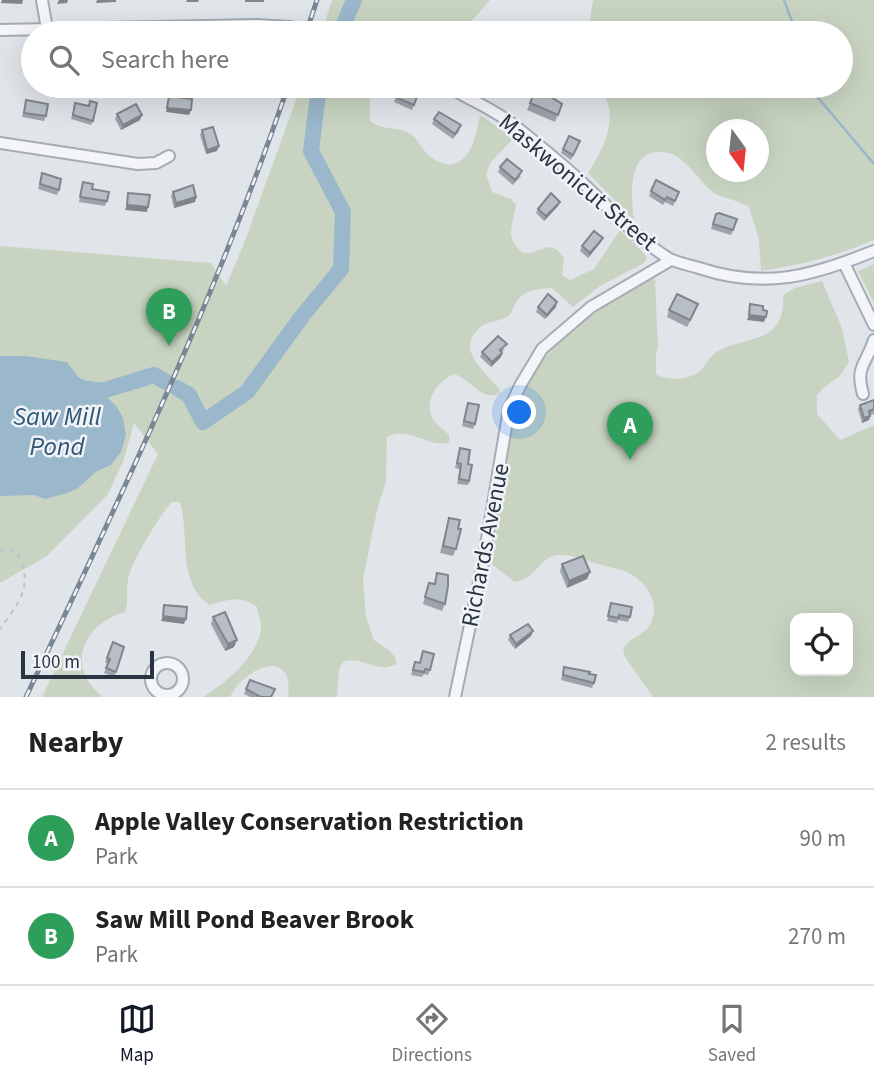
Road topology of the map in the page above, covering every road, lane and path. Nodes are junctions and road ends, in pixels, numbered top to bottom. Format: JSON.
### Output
{"nodes":[{"id":1,"x":42,"y":0,"type":"edge"},
{"id":2,"x":46,"y":21,"type":"edge"},
{"id":3,"x":0,"y":30,"type":"edge"},
{"id":4,"x":21,"y":30,"type":"edge"},
{"id":5,"x":469,"y":98,"type":"edge"},
{"id":6,"x":0,"y":144,"type":"edge"},
{"id":7,"x":169,"y":156,"type":"dead end"},
{"id":8,"x":874,"y":251,"type":"edge"},
{"id":9,"x":671,"y":260,"type":"junction"},
{"id":10,"x":844,"y":263,"type":"junction"},
{"id":11,"x":874,"y":326,"type":"edge"},
{"id":12,"x":874,"y":340,"type":"edge"},
{"id":13,"x":863,"y":394,"type":"dead end"},
{"id":14,"x":0,"y":551,"type":"edge"},
{"id":15,"x":0,"y":629,"type":"edge"},
{"id":16,"x":455,"y":697,"type":"edge"}],
"edges":[{"from":1,"to":2,"type":"street"},
{"from":3,"to":4,"type":"street"},
{"from":5,"to":9,"type":"street","name":"Maskwonicut Street"},
{"from":6,"to":7,"type":"street"},
{"from":8,"to":10,"type":"street","name":"Maskwonicut Street"},
{"from":9,"to":10,"type":"street","name":"Maskwonicut Street"},
{"from":9,"to":16,"type":"street","name":"Richards Avenue"},
{"from":10,"to":11,"type":"street"},
{"from":12,"to":13,"type":"street"},
{"from":14,"to":15,"type":"path"}]}
